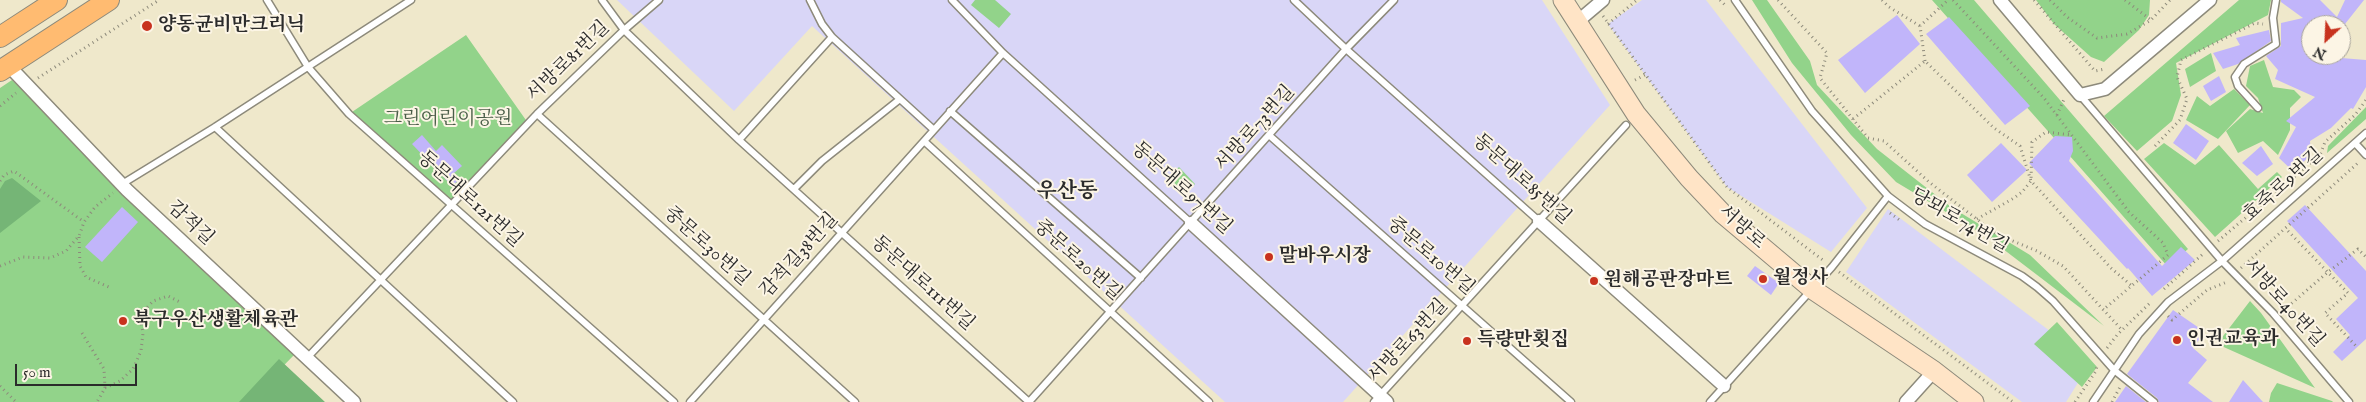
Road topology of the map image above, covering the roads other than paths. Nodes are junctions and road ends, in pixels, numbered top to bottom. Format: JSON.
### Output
{"nodes":[{"id":1,"x":57,"y":0,"type":"edge"},
{"id":2,"x":109,"y":0,"type":"edge"},
{"id":3,"x":267,"y":0,"type":"edge"},
{"id":4,"x":411,"y":0,"type":"edge"},
{"id":5,"x":602,"y":0,"type":"edge"},
{"id":6,"x":659,"y":0,"type":"edge"},
{"id":7,"x":810,"y":0,"type":"edge"},
{"id":8,"x":952,"y":0,"type":"edge"},
{"id":9,"x":1294,"y":0,"type":"edge"},
{"id":10,"x":1394,"y":0,"type":"edge"},
{"id":11,"x":1564,"y":0,"type":"edge"},
{"id":12,"x":1735,"y":0,"type":"edge"},
{"id":13,"x":2000,"y":0,"type":"edge"},
{"id":14,"x":2210,"y":0,"type":"edge"},
{"id":15,"x":2276,"y":0,"type":"edge"},
{"id":16,"x":1599,"y":3,"type":"edge"},
{"id":17,"x":1577,"y":22,"type":"junction"},
{"id":18,"x":624,"y":30,"type":"junction"},
{"id":19,"x":0,"y":37,"type":"edge"},
{"id":20,"x":832,"y":37,"type":"junction"},
{"id":21,"x":1346,"y":49,"type":"junction"},
{"id":22,"x":1003,"y":53,"type":"junction"},
{"id":23,"x":308,"y":66,"type":"junction"},
{"id":24,"x":4,"y":68,"type":"edge"},
{"id":25,"x":2080,"y":95,"type":"junction"},
{"id":26,"x":900,"y":99,"type":"junction"},
{"id":27,"x":2258,"y":108,"type":"dead end"},
{"id":28,"x":950,"y":111,"type":"junction"},
{"id":29,"x":537,"y":114,"type":"junction"},
{"id":30,"x":1626,"y":125,"type":"dead end"},
{"id":31,"x":215,"y":127,"type":"junction"},
{"id":32,"x":934,"y":130,"type":"junction"},
{"id":33,"x":2366,"y":133,"type":"edge"},
{"id":34,"x":1270,"y":136,"type":"junction"},
{"id":35,"x":739,"y":140,"type":"junction"},
{"id":36,"x":924,"y":141,"type":"junction"},
{"id":37,"x":2355,"y":143,"type":"junction"},
{"id":38,"x":2365,"y":159,"type":"edge"},
{"id":39,"x":118,"y":187,"type":"junction"},
{"id":40,"x":794,"y":189,"type":"junction"},
{"id":41,"x":1888,"y":196,"type":"junction"},
{"id":42,"x":452,"y":205,"type":"junction"},
{"id":43,"x":1539,"y":221,"type":"junction"},
{"id":44,"x":1191,"y":224,"type":"junction"},
{"id":45,"x":842,"y":232,"type":"junction"},
{"id":46,"x":2222,"y":261,"type":"junction"},
{"id":47,"x":1141,"y":278,"type":"junction"},
{"id":48,"x":380,"y":281,"type":"junction"},
{"id":49,"x":1812,"y":289,"type":"junction"},
{"id":50,"x":1463,"y":306,"type":"junction"},
{"id":51,"x":1110,"y":312,"type":"junction"},
{"id":52,"x":764,"y":320,"type":"junction"},
{"id":53,"x":307,"y":358,"type":"junction"},
{"id":54,"x":2114,"y":370,"type":"junction"},
{"id":55,"x":1934,"y":371,"type":"junction"},
{"id":56,"x":1724,"y":386,"type":"junction"},
{"id":57,"x":1380,"y":400,"type":"edge"},
{"id":58,"x":354,"y":402,"type":"edge"},
{"id":59,"x":513,"y":402,"type":"edge"},
{"id":60,"x":674,"y":402,"type":"edge"},
{"id":61,"x":690,"y":402,"type":"edge"},
{"id":62,"x":855,"y":402,"type":"edge"},
{"id":63,"x":1029,"y":402,"type":"edge"},
{"id":64,"x":1209,"y":402,"type":"edge"},
{"id":65,"x":1571,"y":402,"type":"edge"},
{"id":66,"x":1710,"y":402,"type":"edge"},
{"id":67,"x":1906,"y":402,"type":"edge"},
{"id":68,"x":1974,"y":402,"type":"edge"},
{"id":69,"x":2093,"y":402,"type":"edge"},
{"id":70,"x":2154,"y":402,"type":"edge"},
{"id":71,"x":2349,"y":402,"type":"edge"}],
"edges":[{"from":1,"to":19,"type":"main road"},
{"from":2,"to":24,"type":"main road"},
{"from":3,"to":23,"type":"lane","name":"동문대로121번길"},
{"from":4,"to":23,"type":"lane"},
{"from":5,"to":18,"type":"lane","name":"동문대로111번길"},
{"from":6,"to":18,"type":"lane","name":"서방로81번길"},
{"from":7,"to":20,"type":"lane"},
{"from":8,"to":22,"type":"lane","name":"동문대로97번길"},
{"from":9,"to":21,"type":"lane","name":"동문대로85번길"},
{"from":10,"to":21,"type":"lane","name":"서방로73번길"},
{"from":11,"to":17,"type":"main road","name":"서방로"},
{"from":12,"to":41,"type":"lane","name":"당뫼로74번길"},
{"from":13,"to":25,"type":"street"},
{"from":14,"to":25,"type":"street"},
{"from":15,"to":27,"type":"lane"},
{"from":16,"to":17,"type":"street"},
{"from":17,"to":49,"type":"main road","name":"서방로"},
{"from":18,"to":29,"type":"lane","name":"서방로81번길"},
{"from":18,"to":35,"type":"lane","name":"동문대로111번길"},
{"from":20,"to":26,"type":"lane"},
{"from":20,"to":35,"type":"lane"},
{"from":21,"to":34,"type":"lane","name":"서방로73번길"},
{"from":21,"to":43,"type":"lane","name":"동문대로85번길"},
{"from":22,"to":28,"type":"lane","name":"감적길38번길"},
{"from":22,"to":44,"type":"lane","name":"동문대로97번길"},
{"from":23,"to":31,"type":"lane"},
{"from":23,"to":42,"type":"lane","name":"동문대로121번길"},
{"from":24,"to":39,"type":"street","name":"감적길"},
{"from":25,"to":46,"type":"lane"},
{"from":26,"to":32,"type":"lane"},
{"from":26,"to":40,"type":"lane"},
{"from":28,"to":32,"type":"lane","name":"감적길38번길"},
{"from":28,"to":47,"type":"lane"},
{"from":29,"to":42,"type":"lane","name":"서방로81번길"},
{"from":29,"to":52,"type":"lane","name":"중문로30번길"},
{"from":30,"to":43,"type":"lane","name":"서방로63번길"},
{"from":31,"to":39,"type":"lane"},
{"from":31,"to":48,"type":"lane"},
{"from":32,"to":36,"type":"lane","name":"감적길38번길"},
{"from":33,"to":37,"type":"lane","name":"효죽로9번길"},
{"from":34,"to":44,"type":"lane","name":"서방로73번길"},
{"from":34,"to":50,"type":"lane","name":"중문로10번길"},
{"from":35,"to":40,"type":"lane","name":"동문대로111번길"},
{"from":36,"to":45,"type":"lane","name":"감적길38번길"},
{"from":36,"to":51,"type":"lane","name":"중문로20번길"},
{"from":37,"to":38,"type":"lane"},
{"from":37,"to":46,"type":"lane","name":"효죽로9번길"},
{"from":39,"to":53,"type":"street","name":"감적길"},
{"from":40,"to":45,"type":"lane","name":"동문대로111번길"},
{"from":41,"to":49,"type":"lane"},
{"from":41,"to":54,"type":"lane","name":"당뫼로74번길"},
{"from":42,"to":48,"type":"lane","name":"서방로81번길"},
{"from":42,"to":60,"type":"lane","name":"동문대로121번길"},
{"from":43,"to":50,"type":"lane","name":"서방로63번길"},
{"from":43,"to":56,"type":"street","name":"동문대로85번길"},
{"from":44,"to":47,"type":"lane","name":"서방로73번길"},
{"from":44,"to":57,"type":"street","name":"동문대로97번길"},
{"from":45,"to":52,"type":"lane","name":"감적길38번길"},
{"from":45,"to":63,"type":"lane","name":"동문대로111번길"},
{"from":46,"to":54,"type":"lane","name":"서방로40번길"},
{"from":46,"to":71,"type":"lane","name":"서방로40번길"},
{"from":47,"to":51,"type":"lane","name":"서방로73번길"},
{"from":48,"to":53,"type":"lane","name":"서방로81번길"},
{"from":48,"to":59,"type":"lane"},
{"from":49,"to":55,"type":"main road","name":"서방로"},
{"from":49,"to":56,"type":"lane"},
{"from":50,"to":57,"type":"lane","name":"서방로63번길"},
{"from":50,"to":65,"type":"lane","name":"중문로10번길"},
{"from":51,"to":63,"type":"lane","name":"서방로73번길"},
{"from":51,"to":64,"type":"lane","name":"중문로20번길"},
{"from":52,"to":61,"type":"lane","name":"감적길38번길"},
{"from":52,"to":62,"type":"lane","name":"중문로30번길"},
{"from":53,"to":58,"type":"street","name":"감적길"},
{"from":54,"to":69,"type":"lane","name":"서방로40번길"},
{"from":54,"to":70,"type":"lane","name":"당뫼로74번길"},
{"from":55,"to":67,"type":"street"},
{"from":55,"to":68,"type":"main road","name":"서방로"},
{"from":56,"to":66,"type":"lane"}]}
